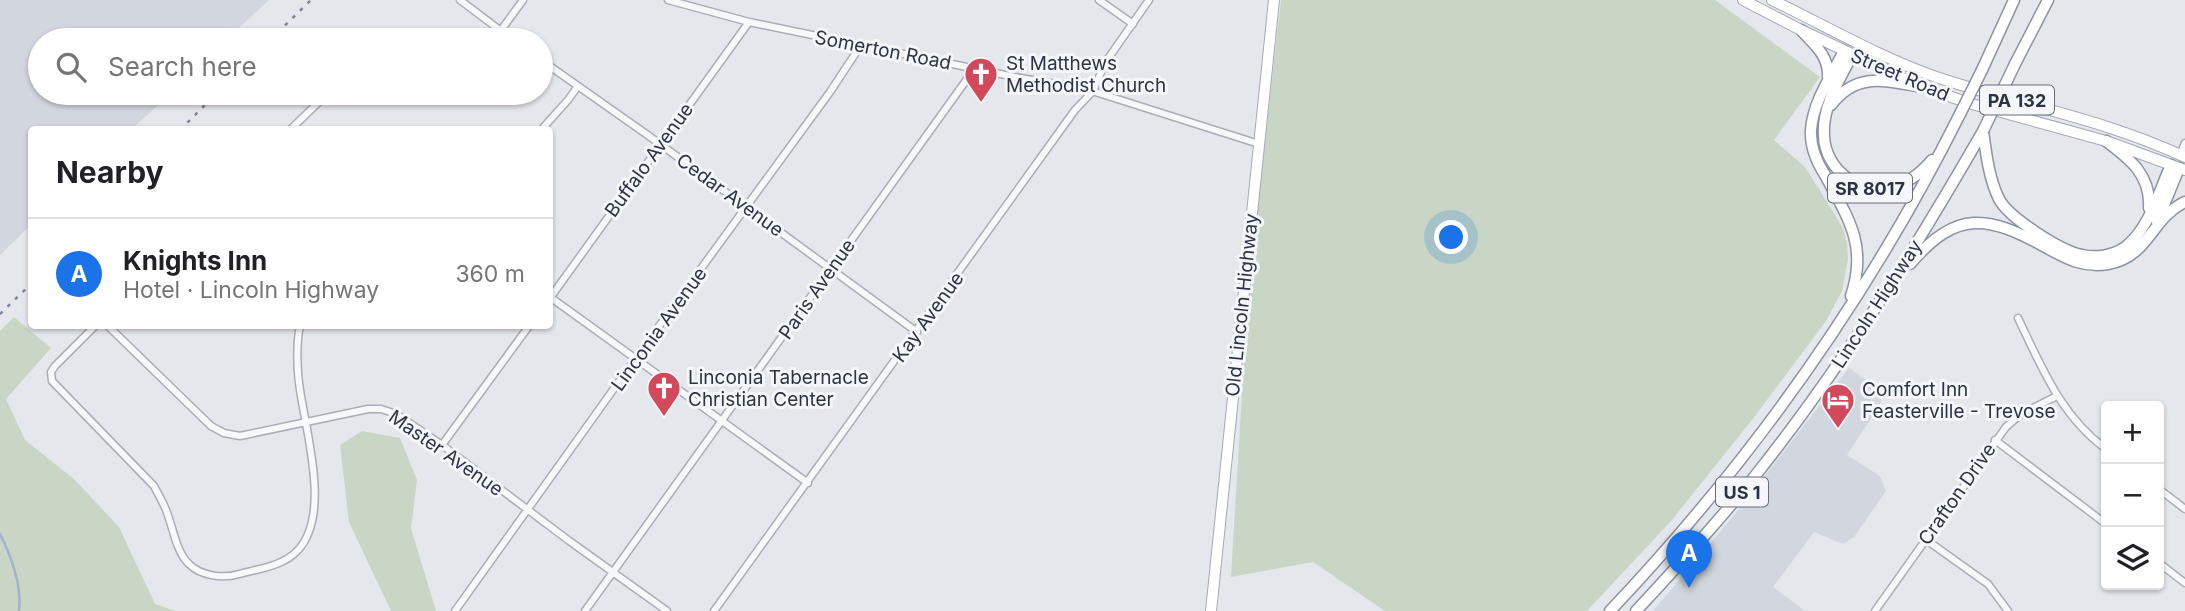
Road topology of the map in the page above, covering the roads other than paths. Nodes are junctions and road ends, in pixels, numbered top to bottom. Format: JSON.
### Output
{"nodes":[{"id":1,"x":460,"y":0,"type":"edge"},
{"id":2,"x":523,"y":0,"type":"edge"},
{"id":3,"x":668,"y":0,"type":"edge"},
{"id":4,"x":1100,"y":0,"type":"edge"},
{"id":5,"x":1149,"y":0,"type":"edge"},
{"id":6,"x":1274,"y":0,"type":"edge"},
{"id":7,"x":1743,"y":0,"type":"edge"},
{"id":8,"x":1772,"y":0,"type":"edge"},
{"id":9,"x":2014,"y":0,"type":"edge"},
{"id":10,"x":2048,"y":0,"type":"edge"},
{"id":11,"x":749,"y":22,"type":"junction"},
{"id":12,"x":1133,"y":24,"type":"junction"},
{"id":13,"x":497,"y":28,"type":"edge"},
{"id":14,"x":503,"y":28,"type":"edge"},
{"id":15,"x":1801,"y":30,"type":"junction"},
{"id":16,"x":1856,"y":41,"type":"junction"},
{"id":17,"x":860,"y":45,"type":"junction"},
{"id":18,"x":1848,"y":53,"type":"junction"},
{"id":19,"x":553,"y":68,"type":"edge"},
{"id":20,"x":975,"y":68,"type":"junction"},
{"id":21,"x":1827,"y":84,"type":"junction"},
{"id":22,"x":578,"y":86,"type":"junction"},
{"id":23,"x":1922,"y":87,"type":"junction"},
{"id":24,"x":1093,"y":91,"type":"junction"},
{"id":25,"x":316,"y":105,"type":"edge"},
{"id":26,"x":1825,"y":120,"type":"junction"},
{"id":27,"x":294,"y":126,"type":"edge"},
{"id":28,"x":544,"y":126,"type":"edge"},
{"id":29,"x":1983,"y":131,"type":"junction"},
{"id":30,"x":2106,"y":141,"type":"junction"},
{"id":31,"x":2185,"y":143,"type":"edge"},
{"id":32,"x":1259,"y":144,"type":"junction"},
{"id":33,"x":1945,"y":144,"type":"junction"},
{"id":34,"x":660,"y":145,"type":"junction"},
{"id":35,"x":2180,"y":163,"type":"edge"},
{"id":36,"x":2185,"y":202,"type":"edge"},
{"id":37,"x":746,"y":207,"type":"junction"},
{"id":38,"x":2148,"y":215,"type":"junction"},
{"id":39,"x":2155,"y":228,"type":"junction"},
{"id":40,"x":832,"y":269,"type":"junction"},
{"id":41,"x":553,"y":293,"type":"edge"},
{"id":42,"x":1882,"y":298,"type":"junction"},
{"id":43,"x":553,"y":299,"type":"edge"},
{"id":44,"x":1846,"y":312,"type":"junction"},
{"id":45,"x":2018,"y":318,"type":"dead end"},
{"id":46,"x":92,"y":329,"type":"edge"},
{"id":47,"x":111,"y":329,"type":"edge"},
{"id":48,"x":300,"y":329,"type":"edge"},
{"id":49,"x":527,"y":329,"type":"edge"},
{"id":50,"x":917,"y":332,"type":"junction"},
{"id":51,"x":636,"y":358,"type":"junction"},
{"id":52,"x":2057,"y":396,"type":"junction"},
{"id":53,"x":723,"y":421,"type":"junction"},
{"id":54,"x":306,"y":423,"type":"junction"},
{"id":55,"x":1995,"y":440,"type":"junction"},
{"id":56,"x":442,"y":445,"type":"junction"},
{"id":57,"x":2101,"y":445,"type":"edge"},
{"id":58,"x":808,"y":483,"type":"junction"},
{"id":59,"x":2164,"y":493,"type":"edge"},
{"id":60,"x":2185,"y":509,"type":"edge"},
{"id":61,"x":528,"y":510,"type":"junction"},
{"id":62,"x":2101,"y":520,"type":"edge"},
{"id":63,"x":1925,"y":539,"type":"junction"},
{"id":64,"x":2164,"y":567,"type":"edge"},
{"id":65,"x":613,"y":572,"type":"junction"},
{"id":66,"x":2185,"y":583,"type":"edge"},
{"id":67,"x":455,"y":611,"type":"edge"},
{"id":68,"x":585,"y":611,"type":"edge"},
{"id":69,"x":667,"y":611,"type":"edge"},
{"id":70,"x":714,"y":611,"type":"edge"},
{"id":71,"x":1211,"y":611,"type":"edge"},
{"id":72,"x":1609,"y":611,"type":"edge"},
{"id":73,"x":1636,"y":611,"type":"edge"},
{"id":74,"x":1875,"y":611,"type":"edge"},
{"id":75,"x":2008,"y":611,"type":"edge"}],
"edges":[{"from":1,"to":13,"type":"street"},
{"from":2,"to":14,"type":"street"},
{"from":3,"to":11,"type":"street","name":"Somerton Road"},
{"from":4,"to":12,"type":"street"},
{"from":5,"to":12,"type":"street","name":"Kay Avenue"},
{"from":6,"to":32,"type":"main road","name":"Old Lincoln Highway"},
{"from":7,"to":15,"type":"main road","name":"Street Road","number":"PA 132"},
{"from":8,"to":16,"type":"main road","name":"Street Road","number":"PA 132"},
{"from":9,"to":33,"type":"highway","name":"Lincoln Highway","number":"US 1","bridge":true},
{"from":10,"to":29,"type":"highway","name":"Lincoln Highway","number":"US 1","bridge":true},
{"from":11,"to":17,"type":"street","name":"Somerton Road"},
{"from":11,"to":34,"type":"street","name":"Buffalo Avenue"},
{"from":12,"to":24,"type":"street","name":"Kay Avenue"},
{"from":15,"to":18,"type":"main road","name":"Street Road","number":"PA 132"},
{"from":15,"to":21,"type":"highway"},
{"from":16,"to":18,"type":"main road"},
{"from":16,"to":35,"type":"main road","name":"Street Road","number":"PA 132"},
{"from":17,"to":20,"type":"street","name":"Somerton Road"},
{"from":17,"to":37,"type":"street","name":"Linconia Avenue"},
{"from":18,"to":21,"type":"highway"},
{"from":18,"to":23,"type":"main road","name":"Street Road","number":"PA 132"},
{"from":18,"to":26,"type":"highway"},
{"from":19,"to":22,"type":"street","name":"Cedar Avenue"},
{"from":20,"to":24,"type":"street","name":"Somerton Road"},
{"from":20,"to":40,"type":"street","name":"Paris Avenue"},
{"from":21,"to":44,"type":"highway"},
{"from":22,"to":28,"type":"street"},
{"from":22,"to":34,"type":"street","name":"Cedar Avenue"},
{"from":23,"to":26,"type":"highway"},
{"from":23,"to":30,"type":"main road","name":"Street Road","number":"PA 132"},
{"from":24,"to":32,"type":"street","name":"Somerton Road"},
{"from":24,"to":50,"type":"street","name":"Kay Avenue"},
{"from":25,"to":27,"type":"street"},
{"from":26,"to":33,"type":"highway","number":"SR 8017"},
{"from":29,"to":38,"type":"highway"},
{"from":29,"to":42,"type":"highway","name":"Lincoln Highway","number":"US 1"},
{"from":30,"to":35,"type":"main road","name":"Street Road","number":"PA 132"},
{"from":30,"to":38,"type":"highway"},
{"from":31,"to":35,"type":"street"},
{"from":32,"to":71,"type":"main road","name":"Old Lincoln Highway"},
{"from":33,"to":44,"type":"highway","name":"Lincoln Highway","number":"US 1"},
{"from":34,"to":37,"type":"street","name":"Cedar Avenue"},
{"from":34,"to":41,"type":"street","name":"Buffalo Avenue"},
{"from":35,"to":38,"type":"highway"},
{"from":35,"to":39,"type":"highway"},
{"from":36,"to":39,"type":"highway"},
{"from":37,"to":40,"type":"street","name":"Cedar Avenue"},
{"from":37,"to":51,"type":"street","name":"Linconia Avenue"},
{"from":39,"to":42,"type":"highway"},
{"from":40,"to":50,"type":"street","name":"Cedar Avenue"},
{"from":40,"to":53,"type":"street","name":"Paris Avenue"},
{"from":42,"to":73,"type":"highway","name":"Lincoln Highway","number":"US 1"},
{"from":43,"to":51,"type":"street"},
{"from":44,"to":72,"type":"highway","name":"Lincoln Highway","number":"US 1"},
{"from":45,"to":52,"type":"street"},
{"from":46,"to":54,"type":"street"},
{"from":47,"to":54,"type":"street","name":"Master Avenue"},
{"from":48,"to":54,"type":"street"},
{"from":49,"to":56,"type":"street"},
{"from":50,"to":58,"type":"street","name":"Kay Avenue"},
{"from":51,"to":53,"type":"street"},
{"from":51,"to":61,"type":"street","name":"Linconia Avenue"},
{"from":52,"to":55,"type":"street","name":"Crafton Drive"},
{"from":52,"to":57,"type":"street"},
{"from":53,"to":58,"type":"street"},
{"from":53,"to":65,"type":"street","name":"Paris Avenue"},
{"from":54,"to":56,"type":"street","name":"Master Avenue"},
{"from":55,"to":62,"type":"street"},
{"from":55,"to":63,"type":"street","name":"Crafton Drive"},
{"from":56,"to":61,"type":"street","name":"Master Avenue"},
{"from":58,"to":70,"type":"street","name":"Kay Avenue"},
{"from":59,"to":60,"type":"street"},
{"from":61,"to":65,"type":"street","name":"Master Avenue"},
{"from":61,"to":67,"type":"street","name":"Linconia Avenue"},
{"from":63,"to":74,"type":"street","name":"Crafton Drive"},
{"from":63,"to":75,"type":"street"},
{"from":64,"to":66,"type":"street"},
{"from":65,"to":68,"type":"street","name":"Paris Avenue"},
{"from":65,"to":69,"type":"street","name":"Master Avenue"}]}
